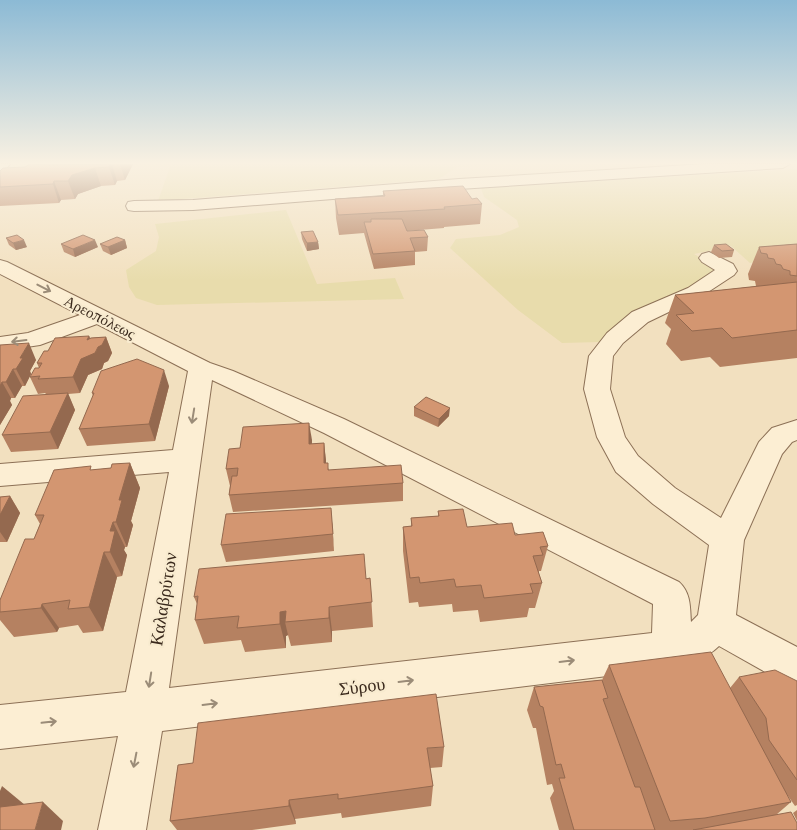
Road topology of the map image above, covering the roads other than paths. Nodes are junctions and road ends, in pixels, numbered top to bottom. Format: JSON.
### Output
{"nodes":[{"id":1,"x":223,"y":203,"type":"edge"},
{"id":2,"x":134,"y":206,"type":"dead end"},
{"id":3,"x":709,"y":258,"type":"dead end"},
{"id":4,"x":0,"y":266,"type":"edge"},
{"id":5,"x":98,"y":316,"type":"junction"},
{"id":6,"x":0,"y":344,"type":"edge"},
{"id":7,"x":201,"y":368,"type":"junction"},
{"id":8,"x":797,"y":429,"type":"edge"},
{"id":9,"x":186,"y":460,"type":"junction"},
{"id":10,"x":0,"y":475,"type":"edge"},
{"id":11,"x":727,"y":540,"type":"junction"},
{"id":12,"x":716,"y":624,"type":"junction"},
{"id":13,"x":672,"y":647,"type":"junction"},
{"id":14,"x":797,"y":668,"type":"edge"},
{"id":15,"x":144,"y":712,"type":"junction"},
{"id":16,"x":0,"y":727,"type":"edge"},
{"id":17,"x":122,"y":830,"type":"edge"}],
"edges":[{"from":1,"to":2,"type":"street"},
{"from":3,"to":11,"type":"street"},
{"from":4,"to":5,"type":"street","name":"Αρεοπόλεως","one_way":true},
{"from":5,"to":6,"type":"street","one_way":true},
{"from":5,"to":7,"type":"street","name":"Αρεοπόλεως"},
{"from":7,"to":9,"type":"street","name":"Καλαβρύτων","one_way":true},
{"from":7,"to":13,"type":"street","name":"Αρεοπόλεως"},
{"from":8,"to":11,"type":"street"},
{"from":9,"to":10,"type":"street"},
{"from":9,"to":15,"type":"street","name":"Καλαβρύτων","one_way":true},
{"from":11,"to":12,"type":"street"},
{"from":12,"to":13,"type":"street","name":"Σύρου"},
{"from":12,"to":14,"type":"street"},
{"from":15,"to":13,"type":"street","name":"Σύρου","one_way":true},
{"from":16,"to":15,"type":"street","name":"Σύρου","one_way":true},
{"from":15,"to":17,"type":"street","name":"Καλαβρύτων","one_way":true}]}
